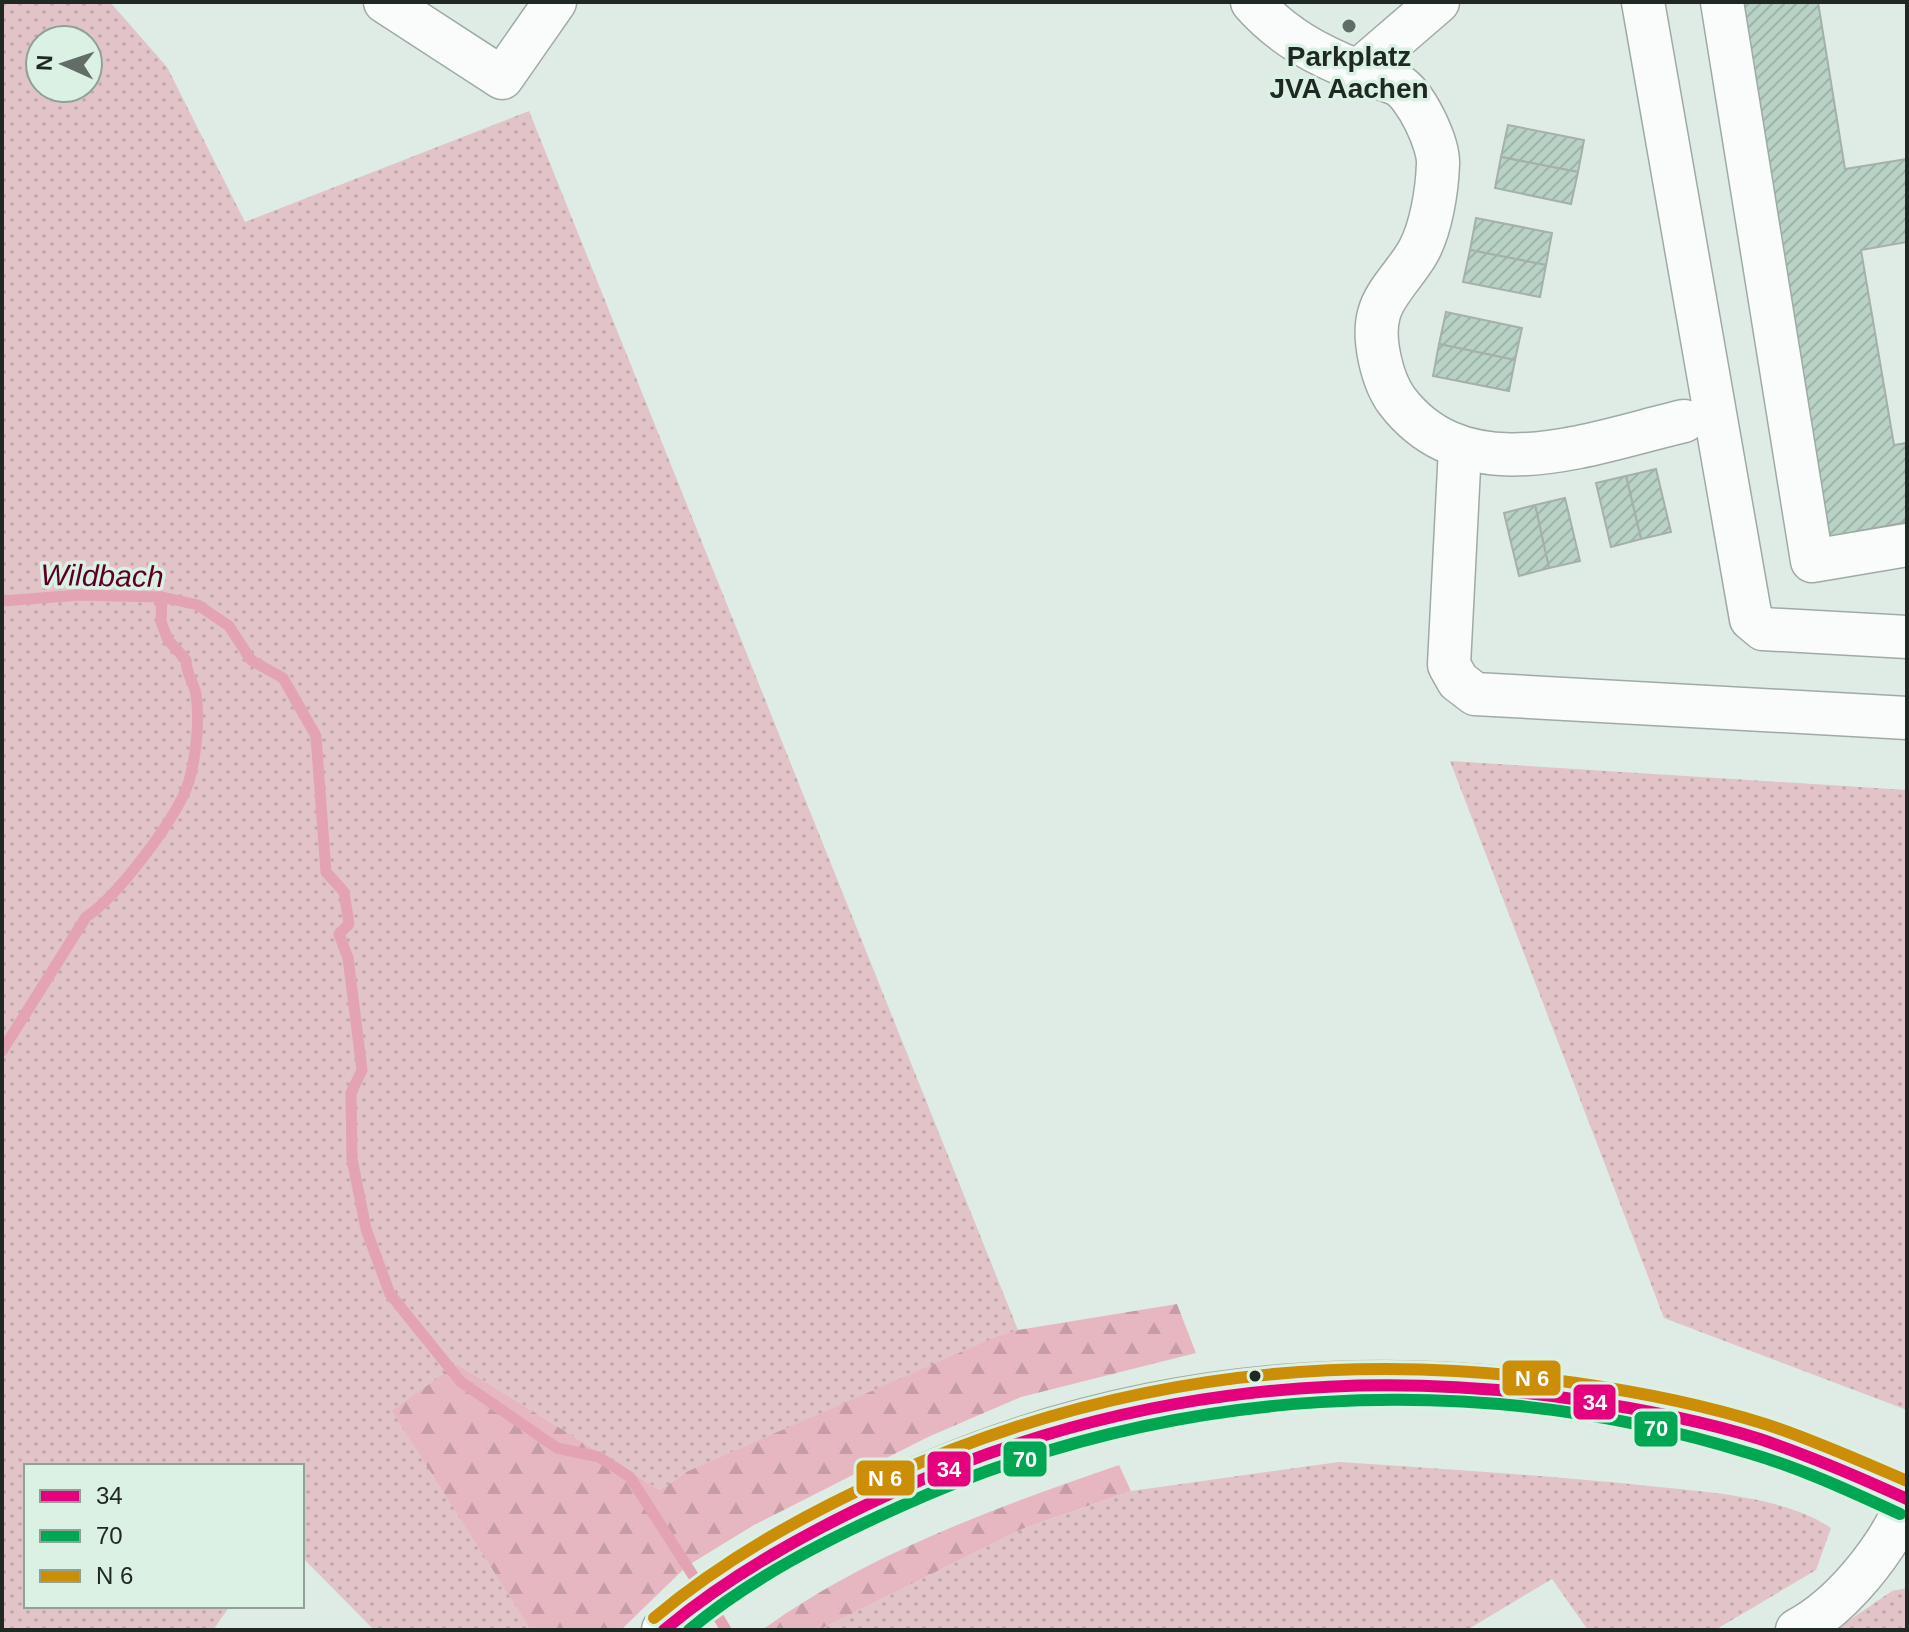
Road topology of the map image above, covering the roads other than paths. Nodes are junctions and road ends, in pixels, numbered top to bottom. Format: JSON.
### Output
{"nodes":[{"id":1,"x":385,"y":2,"type":"edge"},
{"id":2,"x":555,"y":2,"type":"edge"},
{"id":3,"x":1252,"y":2,"type":"edge"},
{"id":4,"x":1438,"y":2,"type":"edge"},
{"id":5,"x":1643,"y":2,"type":"edge"},
{"id":6,"x":1722,"y":2,"type":"edge"},
{"id":7,"x":1358,"y":71,"type":"junction"},
{"id":8,"x":1684,"y":421,"type":"dead end"},
{"id":9,"x":1460,"y":448,"type":"junction"},
{"id":10,"x":1907,"y":545,"type":"edge"},
{"id":11,"x":1907,"y":637,"type":"edge"},
{"id":12,"x":1907,"y":718,"type":"edge"},
{"id":13,"x":1907,"y":1502,"type":"edge"},
{"id":14,"x":666,"y":1628,"type":"edge"},
{"id":15,"x":1797,"y":1630,"type":"edge"}],
"edges":[{"from":1,"to":2,"type":"street"},
{"from":3,"to":7,"type":"street"},
{"from":4,"to":7,"type":"street"},
{"from":5,"to":11,"type":"street"},
{"from":6,"to":10,"type":"street"},
{"from":7,"to":9,"type":"street"},
{"from":8,"to":9,"type":"street"},
{"from":9,"to":12,"type":"street"},
{"from":13,"to":14,"type":"main road"},
{"from":13,"to":15,"type":"street"}]}
